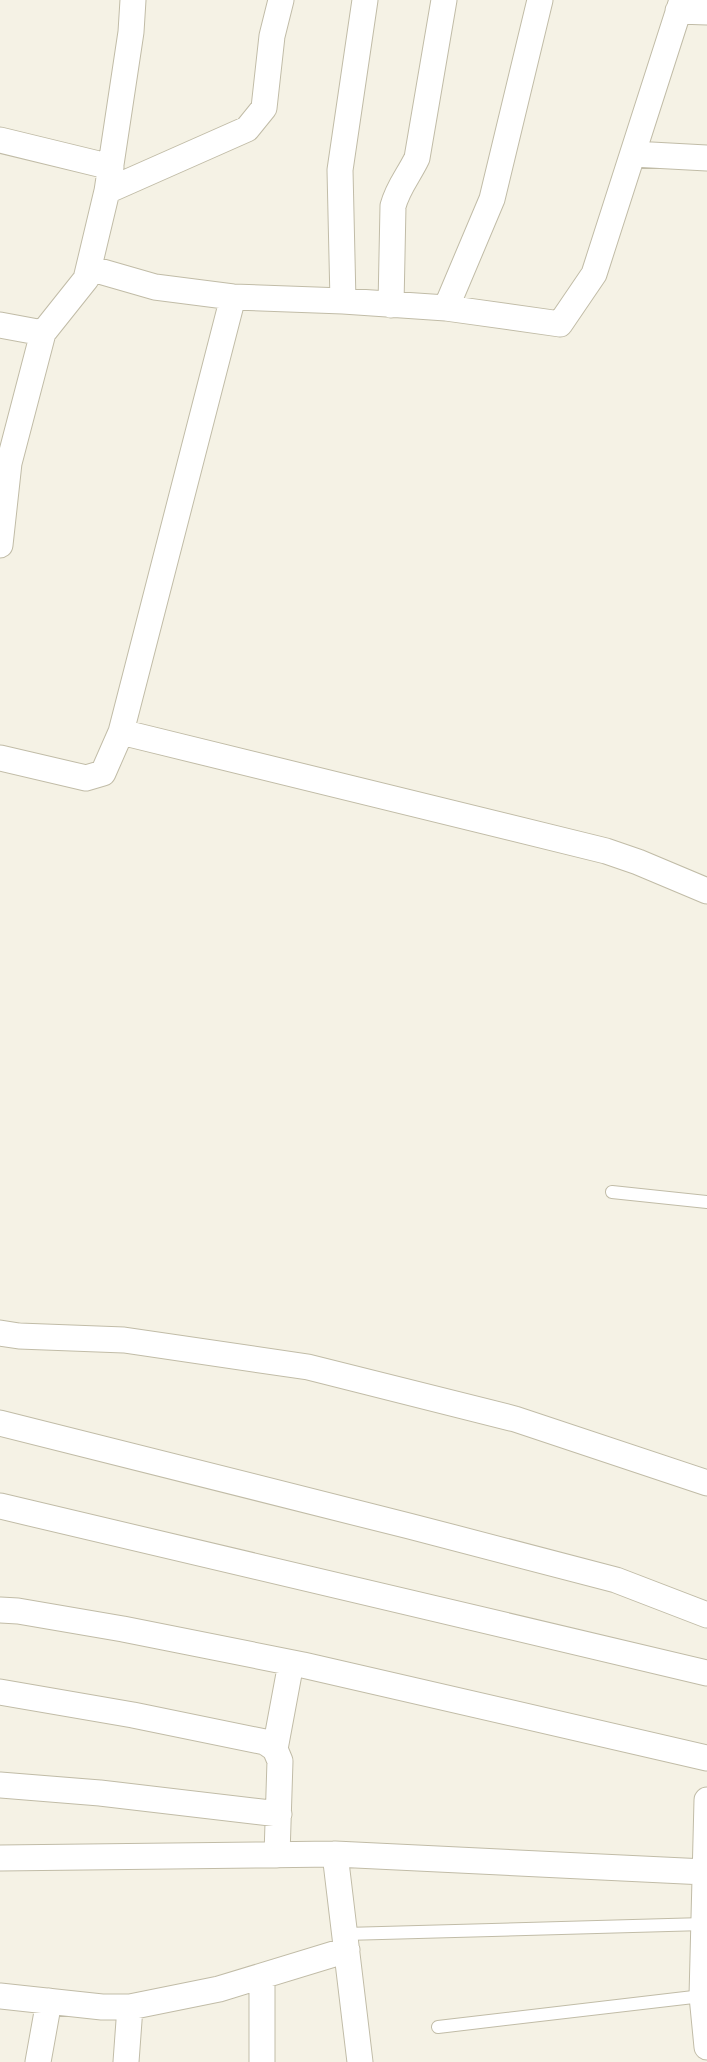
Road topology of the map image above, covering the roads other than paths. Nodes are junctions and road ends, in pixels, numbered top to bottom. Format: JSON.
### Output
{"nodes":[{"id":1,"x":133,"y":0,"type":"edge"},
{"id":2,"x":281,"y":0,"type":"edge"},
{"id":3,"x":365,"y":0,"type":"edge"},
{"id":4,"x":444,"y":0,"type":"edge"},
{"id":5,"x":540,"y":0,"type":"edge"},
{"id":6,"x":680,"y":5,"type":"edge"},
{"id":7,"x":707,"y":12,"type":"edge"},
{"id":8,"x":0,"y":140,"type":"edge"},
{"id":9,"x":633,"y":154,"type":"junction"},
{"id":10,"x":707,"y":158,"type":"edge"},
{"id":11,"x":111,"y":167,"type":"junction"},
{"id":12,"x":107,"y":191,"type":"junction"},
{"id":13,"x":89,"y":268,"type":"junction"},
{"id":14,"x":233,"y":297,"type":"junction"},
{"id":15,"x":343,"y":301,"type":"junction"},
{"id":16,"x":391,"y":304,"type":"junction"},
{"id":17,"x":446,"y":308,"type":"junction"},
{"id":18,"x":0,"y":325,"type":"edge"},
{"id":19,"x":43,"y":333,"type":"junction"},
{"id":20,"x":4,"y":462,"type":"edge"},
{"id":21,"x":0,"y":545,"type":"edge"},
{"id":22,"x":121,"y":732,"type":"junction"},
{"id":23,"x":0,"y":758,"type":"edge"},
{"id":24,"x":707,"y":891,"type":"edge"},
{"id":25,"x":612,"y":1192,"type":"dead end"},
{"id":26,"x":707,"y":1202,"type":"edge"},
{"id":27,"x":0,"y":1333,"type":"edge"},
{"id":28,"x":0,"y":1423,"type":"edge"},
{"id":29,"x":707,"y":1483,"type":"edge"},
{"id":30,"x":0,"y":1506,"type":"edge"},
{"id":31,"x":0,"y":1610,"type":"edge"},
{"id":32,"x":707,"y":1615,"type":"edge"},
{"id":33,"x":291,"y":1663,"type":"junction"},
{"id":34,"x":707,"y":1673,"type":"edge"},
{"id":35,"x":0,"y":1692,"type":"edge"},
{"id":36,"x":275,"y":1748,"type":"junction"},
{"id":37,"x":707,"y":1758,"type":"edge"},
{"id":38,"x":0,"y":1785,"type":"edge"},
{"id":39,"x":707,"y":1800,"type":"edge"},
{"id":40,"x":279,"y":1814,"type":"junction"},
{"id":41,"x":335,"y":1854,"type":"junction"},
{"id":42,"x":277,"y":1855,"type":"junction"},
{"id":43,"x":0,"y":1858,"type":"edge"},
{"id":44,"x":706,"y":1873,"type":"edge"},
{"id":45,"x":704,"y":1924,"type":"junction"},
{"id":46,"x":346,"y":1942,"type":"junction"},
{"id":47,"x":262,"y":1976,"type":"junction"},
{"id":48,"x":0,"y":1996,"type":"edge"},
{"id":49,"x":702,"y":1996,"type":"junction"},
{"id":50,"x":49,"y":2001,"type":"junction"},
{"id":51,"x":130,"y":2007,"type":"junction"},
{"id":52,"x":438,"y":2027,"type":"dead end"},
{"id":53,"x":707,"y":2047,"type":"edge"},
{"id":54,"x":38,"y":2062,"type":"edge"},
{"id":55,"x":126,"y":2062,"type":"edge"},
{"id":56,"x":262,"y":2062,"type":"edge"},
{"id":57,"x":360,"y":2062,"type":"edge"}],
"edges":[{"from":1,"to":11,"type":"street"},
{"from":2,"to":12,"type":"street"},
{"from":3,"to":15,"type":"street"},
{"from":4,"to":16,"type":"street"},
{"from":5,"to":17,"type":"street"},
{"from":6,"to":7,"type":"street"},
{"from":6,"to":9,"type":"street"},
{"from":8,"to":11,"type":"street"},
{"from":9,"to":10,"type":"street"},
{"from":9,"to":17,"type":"street"},
{"from":11,"to":12,"type":"street"},
{"from":12,"to":13,"type":"street"},
{"from":13,"to":14,"type":"street"},
{"from":13,"to":19,"type":"street"},
{"from":14,"to":15,"type":"street"},
{"from":14,"to":22,"type":"street"},
{"from":15,"to":16,"type":"street"},
{"from":16,"to":17,"type":"street"},
{"from":18,"to":19,"type":"street"},
{"from":19,"to":20,"type":"street"},
{"from":20,"to":21,"type":"street"},
{"from":22,"to":23,"type":"street"},
{"from":22,"to":24,"type":"street"},
{"from":25,"to":26,"type":"lane"},
{"from":27,"to":29,"type":"street"},
{"from":28,"to":32,"type":"street"},
{"from":30,"to":34,"type":"street"},
{"from":31,"to":33,"type":"street"},
{"from":33,"to":36,"type":"street"},
{"from":33,"to":37,"type":"street"},
{"from":35,"to":36,"type":"street"},
{"from":36,"to":40,"type":"street"},
{"from":38,"to":40,"type":"street"},
{"from":39,"to":44,"type":"street"},
{"from":40,"to":42,"type":"street"},
{"from":41,"to":42,"type":"street"},
{"from":41,"to":44,"type":"street"},
{"from":41,"to":46,"type":"street"},
{"from":42,"to":43,"type":"street"},
{"from":44,"to":45,"type":"street"},
{"from":45,"to":46,"type":"lane"},
{"from":45,"to":49,"type":"street"},
{"from":46,"to":47,"type":"street"},
{"from":46,"to":57,"type":"street"},
{"from":47,"to":51,"type":"street"},
{"from":47,"to":56,"type":"street"},
{"from":48,"to":50,"type":"street"},
{"from":49,"to":52,"type":"lane"},
{"from":49,"to":53,"type":"street"},
{"from":50,"to":51,"type":"street"},
{"from":50,"to":54,"type":"street"},
{"from":51,"to":55,"type":"street"}]}
